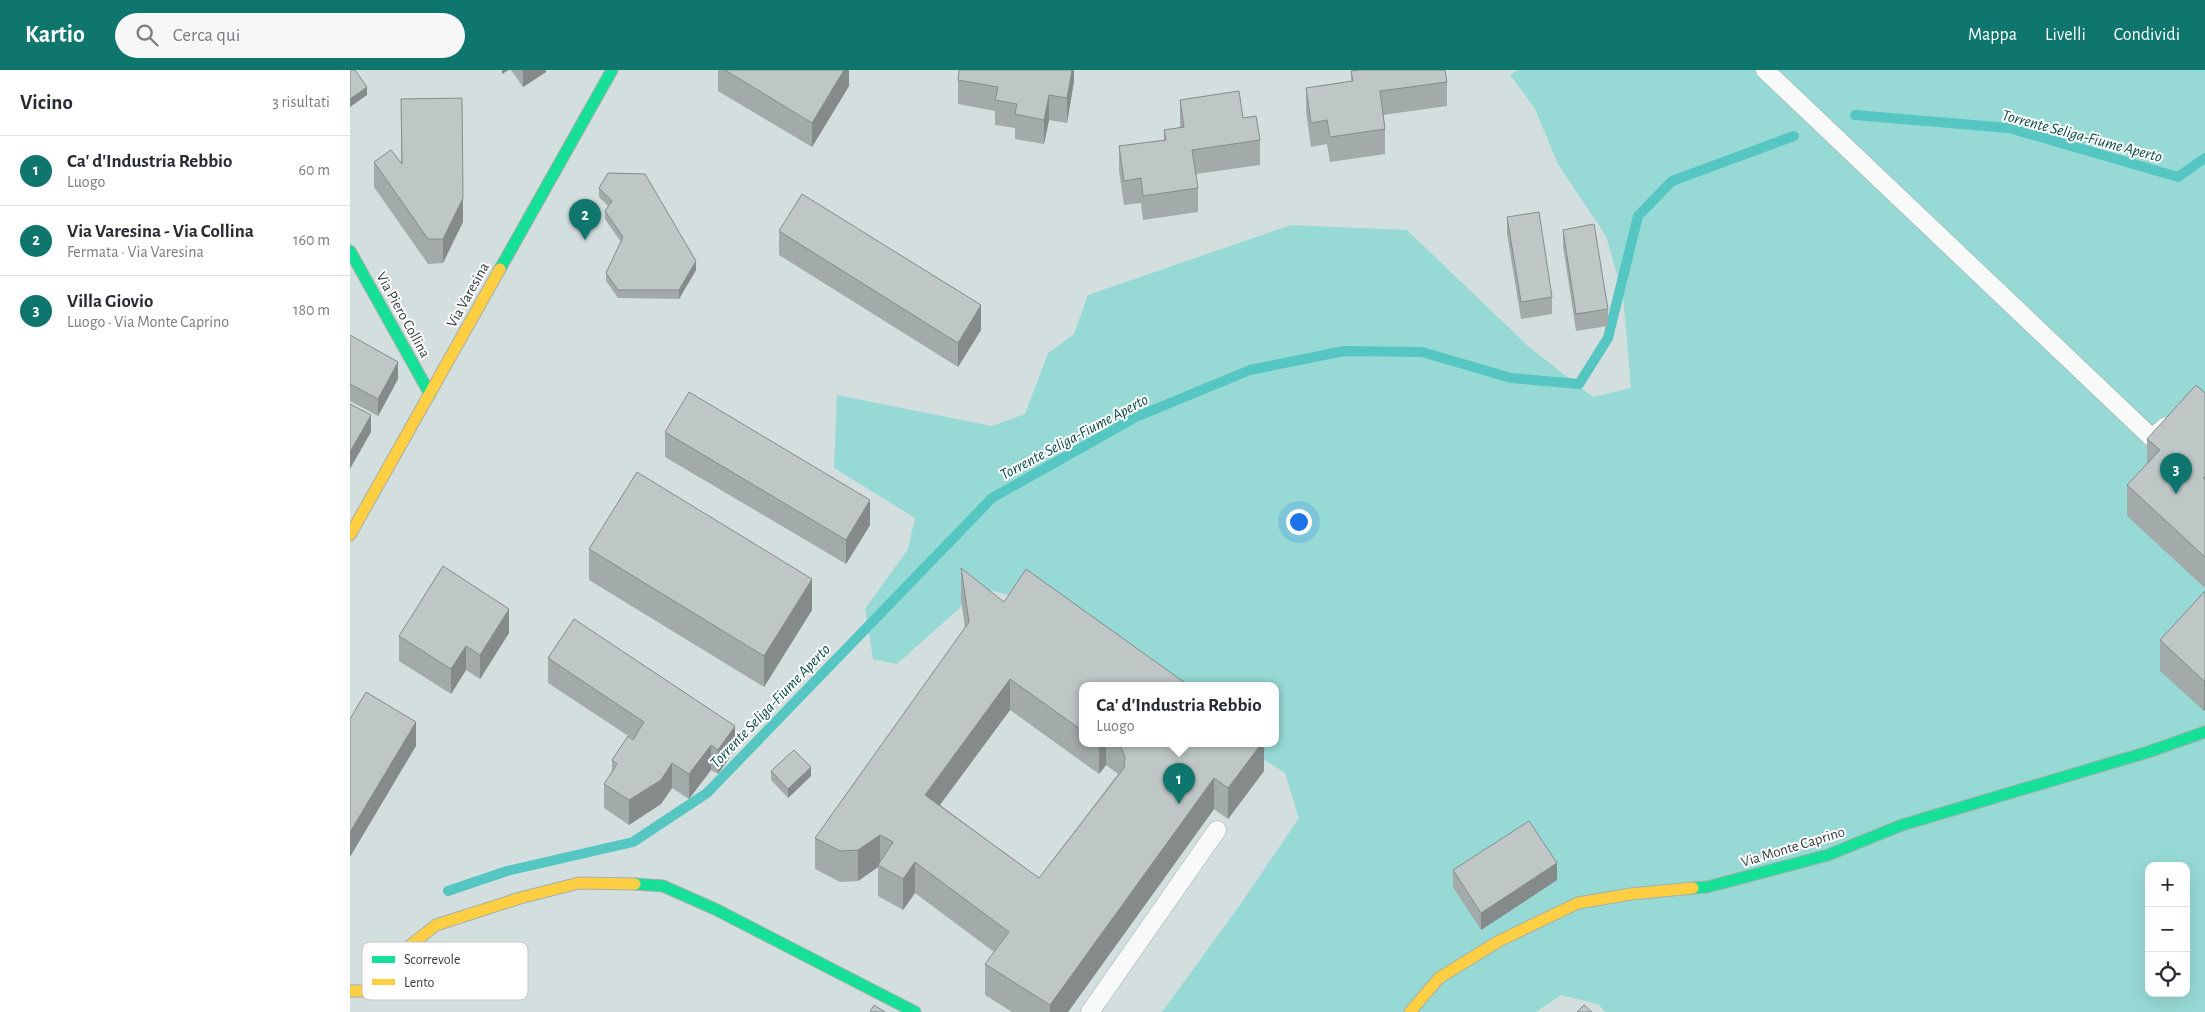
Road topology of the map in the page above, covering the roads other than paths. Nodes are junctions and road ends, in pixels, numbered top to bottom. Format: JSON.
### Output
{"nodes":[{"id":1,"x":612,"y":70,"type":"edge"},
{"id":2,"x":1765,"y":70,"type":"edge"},
{"id":3,"x":350,"y":251,"type":"edge"},
{"id":4,"x":430,"y":394,"type":"junction"},
{"id":5,"x":2182,"y":413,"type":"edge"},
{"id":6,"x":350,"y":535,"type":"edge"},
{"id":7,"x":2205,"y":732,"type":"edge"},
{"id":8,"x":1217,"y":830,"type":"dead end"},
{"id":9,"x":414,"y":942,"type":"edge"},
{"id":10,"x":914,"y":1012,"type":"edge"},
{"id":11,"x":1090,"y":1012,"type":"edge"},
{"id":12,"x":1410,"y":1012,"type":"edge"}],
"edges":[{"from":1,"to":4,"type":"street","name":"Via Varesina"},
{"from":2,"to":5,"type":"lane"},
{"from":3,"to":4,"type":"street","name":"Via Piero Collina"},
{"from":4,"to":6,"type":"street","name":"Via Varesina"},
{"from":7,"to":12,"type":"street","name":"Via Monte Caprino"},
{"from":8,"to":11,"type":"lane"},
{"from":9,"to":10,"type":"street"}]}
